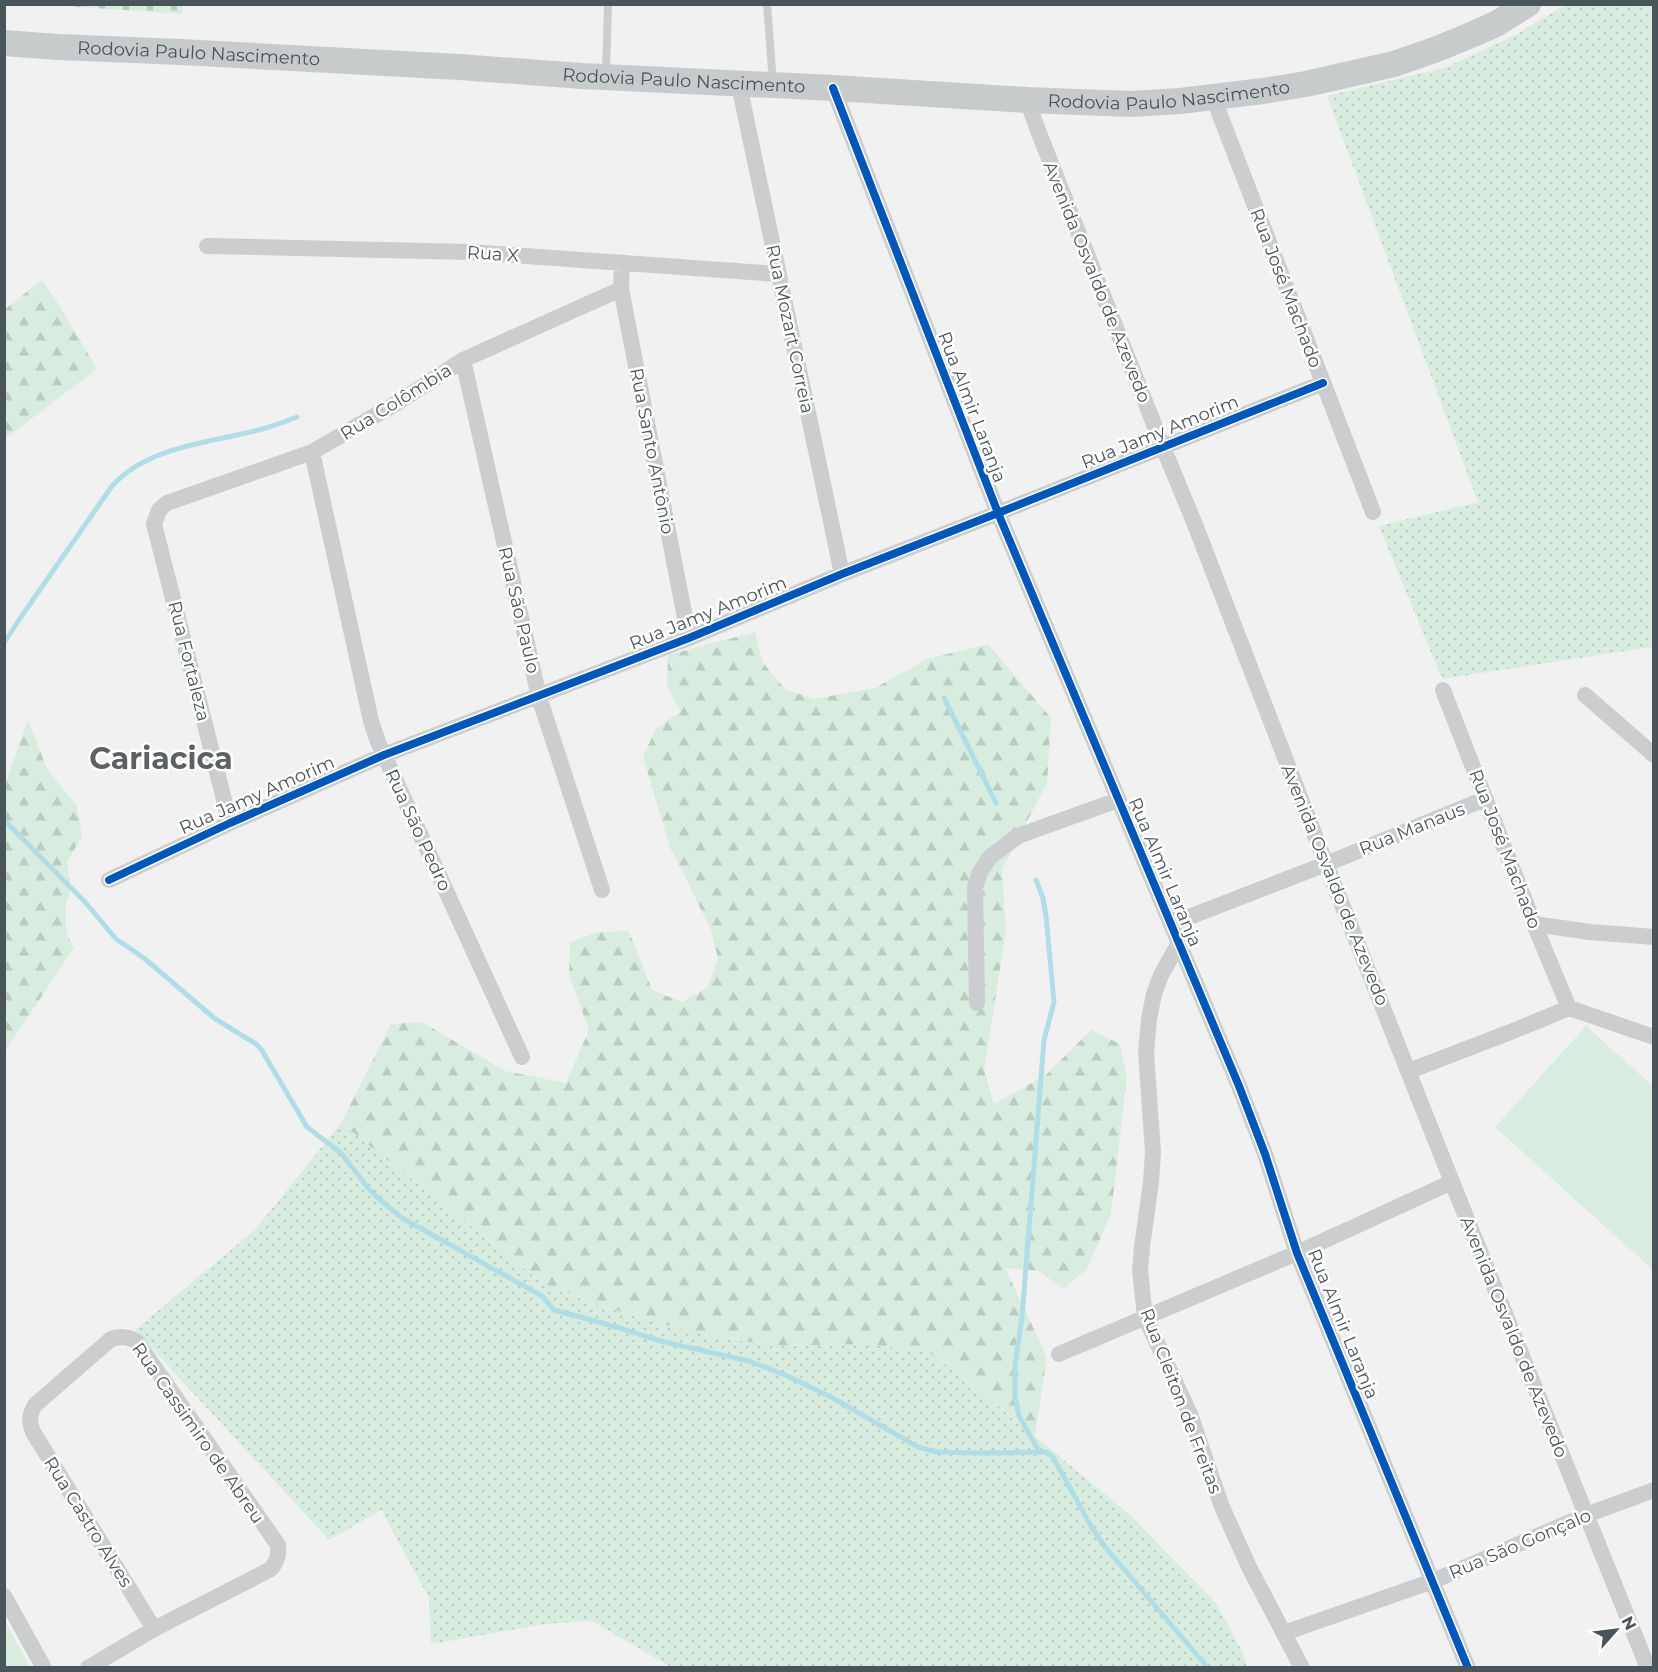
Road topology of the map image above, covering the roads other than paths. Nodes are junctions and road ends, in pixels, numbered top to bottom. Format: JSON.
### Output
{"nodes":[{"id":1,"x":608,"y":4,"type":"edge"},
{"id":2,"x":767,"y":4,"type":"edge"},
{"id":3,"x":1528,"y":4,"type":"edge"},
{"id":4,"x":4,"y":43,"type":"edge"},
{"id":5,"x":606,"y":77,"type":"junction"},
{"id":6,"x":739,"y":85,"type":"junction"},
{"id":7,"x":774,"y":86,"type":"junction"},
{"id":8,"x":833,"y":88,"type":"junction"},
{"id":9,"x":1213,"y":97,"type":"junction"},
{"id":10,"x":1027,"y":100,"type":"junction"},
{"id":11,"x":207,"y":246,"type":"dead end"},
{"id":12,"x":622,"y":263,"type":"junction"},
{"id":13,"x":778,"y":274,"type":"junction"},
{"id":14,"x":621,"y":290,"type":"junction"},
{"id":15,"x":464,"y":360,"type":"junction"},
{"id":16,"x":1323,"y":383,"type":"junction"},
{"id":17,"x":1163,"y":447,"type":"junction"},
{"id":18,"x":312,"y":452,"type":"junction"},
{"id":19,"x":167,"y":504,"type":"joint"},
{"id":20,"x":1373,"y":512,"type":"dead end"},
{"id":21,"x":998,"y":513,"type":"junction"},
{"id":22,"x":842,"y":574,"type":"junction"},
{"id":23,"x":689,"y":638,"type":"junction"},
{"id":24,"x":1443,"y":690,"type":"dead end"},
{"id":25,"x":1585,"y":695,"type":"dead end"},
{"id":26,"x":539,"y":697,"type":"junction"},
{"id":27,"x":384,"y":755,"type":"junction"},
{"id":28,"x":1653,"y":755,"type":"edge"},
{"id":29,"x":1485,"y":799,"type":"junction"},
{"id":30,"x":1118,"y":800,"type":"junction"},
{"id":31,"x":230,"y":823,"type":"junction"},
{"id":32,"x":1326,"y":864,"type":"junction"},
{"id":33,"x":109,"y":880,"type":"dead end"},
{"id":34,"x":602,"y":890,"type":"dead end"},
{"id":35,"x":1171,"y":924,"type":"junction"},
{"id":36,"x":1534,"y":924,"type":"junction"},
{"id":37,"x":1653,"y":938,"type":"edge"},
{"id":38,"x":1179,"y":942,"type":"junction"},
{"id":39,"x":977,"y":1003,"type":"dead end"},
{"id":40,"x":1569,"y":1008,"type":"junction"},
{"id":41,"x":1653,"y":1037,"type":"edge"},
{"id":42,"x":522,"y":1057,"type":"dead end"},
{"id":43,"x":1409,"y":1071,"type":"junction"},
{"id":44,"x":1452,"y":1182,"type":"junction"},
{"id":45,"x":1297,"y":1253,"type":"junction"},
{"id":46,"x":1145,"y":1317,"type":"junction"},
{"id":47,"x":111,"y":1339,"type":"joint"},
{"id":48,"x":1059,"y":1354,"type":"dead end"},
{"id":49,"x":1653,"y":1490,"type":"edge"},
{"id":50,"x":1586,"y":1515,"type":"junction"},
{"id":51,"x":1433,"y":1581,"type":"junction"},
{"id":52,"x":4,"y":1596,"type":"edge"},
{"id":53,"x":154,"y":1629,"type":"junction"},
{"id":54,"x":1284,"y":1633,"type":"junction"},
{"id":55,"x":44,"y":1668,"type":"edge"},
{"id":56,"x":88,"y":1668,"type":"edge"},
{"id":57,"x":1302,"y":1668,"type":"edge"},
{"id":58,"x":1468,"y":1668,"type":"edge"},
{"id":59,"x":1648,"y":1668,"type":"edge"}],
"edges":[{"from":1,"to":5,"type":"lane"},
{"from":2,"to":7,"type":"lane"},
{"from":3,"to":9,"type":"main road","name":"Rodovia Paulo Nascimento"},
{"from":4,"to":5,"type":"main road","name":"Rodovia Paulo Nascimento"},
{"from":5,"to":6,"type":"main road","name":"Rodovia Paulo Nascimento"},
{"from":6,"to":7,"type":"main road","name":"Rodovia Paulo Nascimento"},
{"from":6,"to":13,"type":"street","name":"Rua Mozart Correia"},
{"from":7,"to":8,"type":"main road","name":"Rodovia Paulo Nascimento"},
{"from":8,"to":10,"type":"main road","name":"Rodovia Paulo Nascimento"},
{"from":8,"to":21,"type":"street","name":"Rua Almir Laranja"},
{"from":9,"to":10,"type":"main road","name":"Rodovia Paulo Nascimento"},
{"from":9,"to":16,"type":"street","name":"Rua José Machado"},
{"from":10,"to":17,"type":"street","name":"Avenida Osvaldo de Azevedo"},
{"from":11,"to":12,"type":"street","name":"Rua X"},
{"from":12,"to":13,"type":"street","name":"Rua X"},
{"from":12,"to":14,"type":"street","name":"Rua Santo Antônio"},
{"from":13,"to":22,"type":"street","name":"Rua Mozart Correia"},
{"from":14,"to":15,"type":"street","name":"Rua Colômbia"},
{"from":14,"to":23,"type":"street","name":"Rua Santo Antônio"},
{"from":15,"to":18,"type":"street","name":"Rua Colômbia"},
{"from":15,"to":26,"type":"street","name":"Rua São Paulo"},
{"from":16,"to":17,"type":"street","name":"Rua Jamy Amorim"},
{"from":16,"to":20,"type":"street","name":"Rua José Machado"},
{"from":17,"to":21,"type":"street","name":"Rua Jamy Amorim"},
{"from":17,"to":32,"type":"street","name":"Avenida Osvaldo de Azevedo"},
{"from":18,"to":19,"type":"street","name":"Rua Colômbia"},
{"from":18,"to":27,"type":"street","name":"Rua São Pedro"},
{"from":19,"to":31,"type":"street","name":"Rua Fortaleza"},
{"from":21,"to":22,"type":"street","name":"Rua Jamy Amorim"},
{"from":21,"to":30,"type":"street","name":"Rua Almir Laranja"},
{"from":22,"to":23,"type":"street","name":"Rua Jamy Amorim"},
{"from":23,"to":26,"type":"street","name":"Rua Jamy Amorim"},
{"from":24,"to":29,"type":"street","name":"Rua José Machado"},
{"from":25,"to":28,"type":"street"},
{"from":26,"to":27,"type":"street","name":"Rua Jamy Amorim"},
{"from":26,"to":34,"type":"street","name":"Rua São Paulo"},
{"from":27,"to":31,"type":"street","name":"Rua Jamy Amorim"},
{"from":27,"to":42,"type":"street","name":"Rua São Pedro"},
{"from":29,"to":32,"type":"street","name":"Rua Manaus"},
{"from":29,"to":36,"type":"street","name":"Rua José Machado"},
{"from":30,"to":35,"type":"street","name":"Rua Almir Laranja"},
{"from":30,"to":39,"type":"street"},
{"from":31,"to":33,"type":"street","name":"Rua Jamy Amorim"},
{"from":32,"to":35,"type":"street","name":"Rua Manaus"},
{"from":32,"to":43,"type":"street","name":"Avenida Osvaldo de Azevedo"},
{"from":35,"to":38,"type":"street","name":"Rua Almir Laranja"},
{"from":36,"to":37,"type":"street"},
{"from":36,"to":40,"type":"street","name":"Rua José Machado"},
{"from":38,"to":45,"type":"street","name":"Rua Almir Laranja"},
{"from":38,"to":46,"type":"street","name":"Rua Cleiton de Freitas"},
{"from":40,"to":41,"type":"street"},
{"from":40,"to":43,"type":"street"},
{"from":43,"to":44,"type":"street","name":"Avenida Osvaldo de Azevedo"},
{"from":44,"to":45,"type":"street"},
{"from":44,"to":50,"type":"street","name":"Avenida Osvaldo de Azevedo"},
{"from":45,"to":46,"type":"street"},
{"from":45,"to":51,"type":"street","name":"Rua Almir Laranja"},
{"from":46,"to":48,"type":"street"},
{"from":46,"to":54,"type":"street","name":"Rua Cleiton de Freitas"},
{"from":47,"to":53,"type":"street","name":"Rua Castro Alves"},
{"from":47,"to":53,"type":"street","name":"Rua Cassimiro de Abreu"},
{"from":49,"to":50,"type":"street","name":"Rua São Gonçalo"},
{"from":50,"to":51,"type":"street","name":"Rua São Gonçalo"},
{"from":50,"to":59,"type":"street","name":"Avenida Osvaldo de Azevedo"},
{"from":51,"to":54,"type":"street","name":"Rua São Gonçalo"},
{"from":51,"to":58,"type":"street","name":"Rua Almir Laranja"},
{"from":52,"to":55,"type":"street"},
{"from":53,"to":56,"type":"street"},
{"from":54,"to":57,"type":"street","name":"Rua Cleiton de Freitas"}]}
